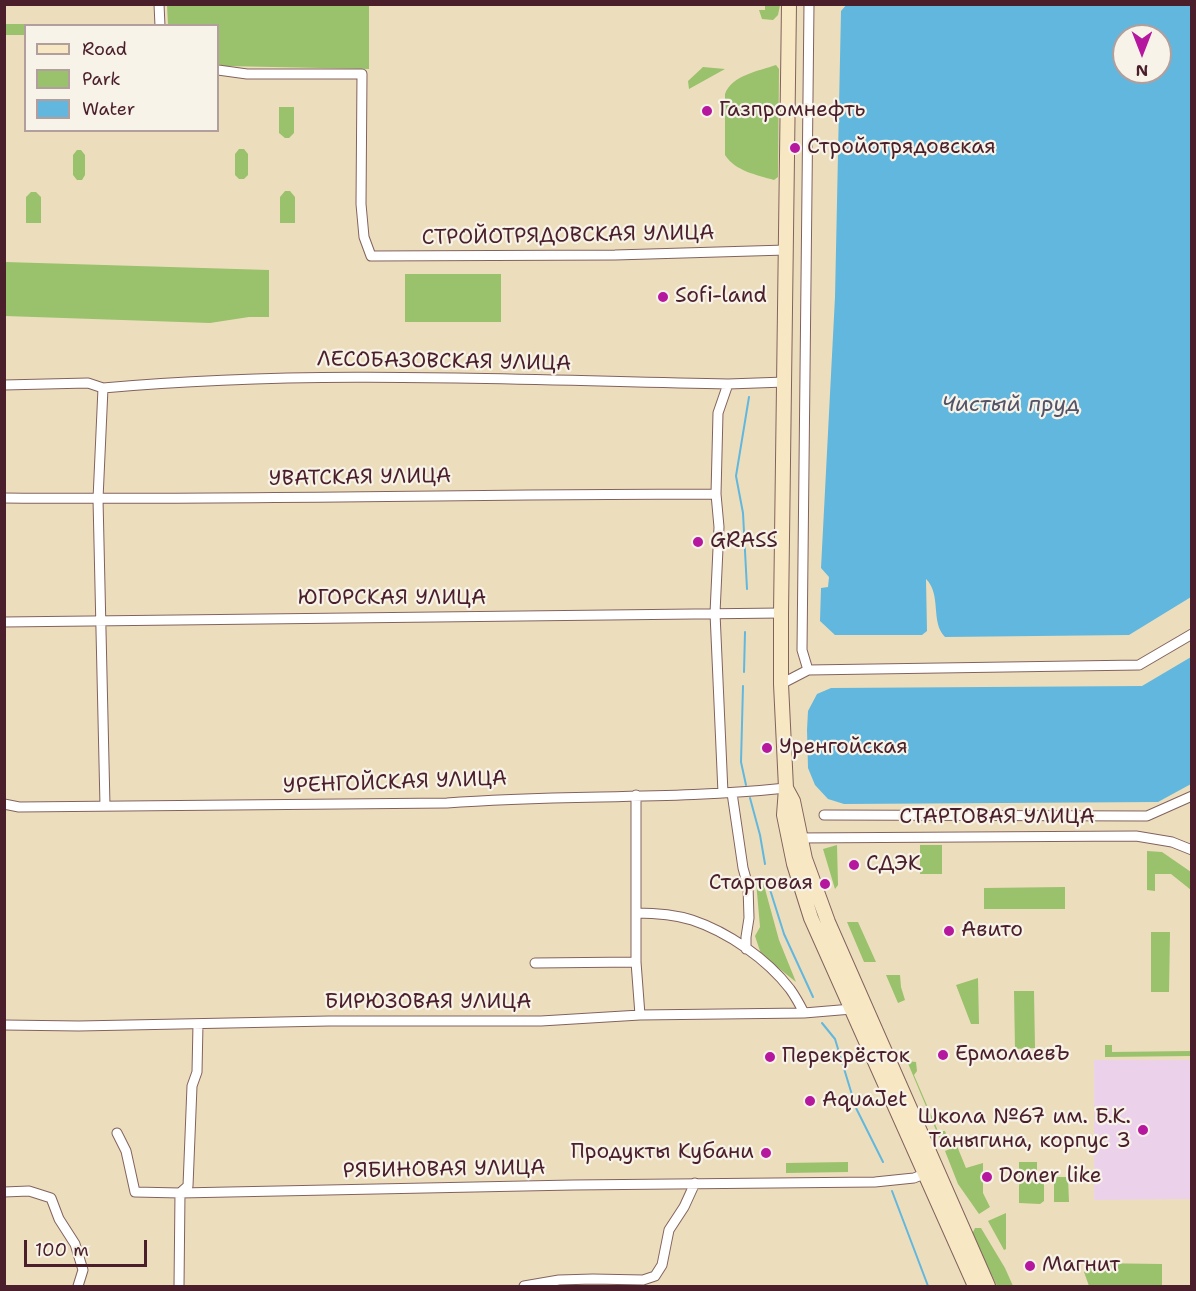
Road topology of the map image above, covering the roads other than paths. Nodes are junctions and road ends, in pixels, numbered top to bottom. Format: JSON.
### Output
{"nodes":[{"id":1,"x":159,"y":4,"type":"edge"},
{"id":2,"x":789,"y":4,"type":"edge"},
{"id":3,"x":809,"y":4,"type":"edge"},
{"id":4,"x":160,"y":24,"type":"edge"},
{"id":5,"x":219,"y":70,"type":"edge"},
{"id":6,"x":788,"y":135,"type":"junction"},
{"id":7,"x":807,"y":139,"type":"junction"},
{"id":8,"x":786,"y":250,"type":"junction"},
{"id":9,"x":785,"y":382,"type":"junction"},
{"id":10,"x":728,"y":384,"type":"junction"},
{"id":11,"x":4,"y":385,"type":"edge"},
{"id":12,"x":104,"y":388,"type":"junction"},
{"id":13,"x":784,"y":397,"type":"junction"},
{"id":14,"x":805,"y":397,"type":"junction"},
{"id":15,"x":783,"y":475,"type":"junction"},
{"id":16,"x":804,"y":476,"type":"junction"},
{"id":17,"x":716,"y":494,"type":"junction"},
{"id":18,"x":4,"y":498,"type":"edge"},
{"id":19,"x":98,"y":499,"type":"junction"},
{"id":20,"x":782,"y":545,"type":"junction"},
{"id":21,"x":803,"y":545,"type":"junction"},
{"id":22,"x":715,"y":613,"type":"junction"},
{"id":23,"x":781,"y":613,"type":"junction"},
{"id":24,"x":101,"y":621,"type":"junction"},
{"id":25,"x":4,"y":622,"type":"edge"},
{"id":26,"x":1191,"y":634,"type":"edge"},
{"id":27,"x":808,"y":670,"type":"junction"},
{"id":28,"x":781,"y":684,"type":"junction"},
{"id":29,"x":786,"y":788,"type":"junction"},
{"id":30,"x":727,"y":793,"type":"junction"},
{"id":31,"x":636,"y":795,"type":"junction"},
{"id":32,"x":1191,"y":796,"type":"edge"},
{"id":33,"x":4,"y":804,"type":"edge"},
{"id":34,"x":105,"y":806,"type":"junction"},
{"id":35,"x":824,"y":816,"type":"dead end"},
{"id":36,"x":795,"y":838,"type":"junction"},
{"id":37,"x":1191,"y":849,"type":"edge"},
{"id":38,"x":636,"y":913,"type":"junction"},
{"id":39,"x":746,"y":950,"type":"junction"},
{"id":40,"x":636,"y":962,"type":"junction"},
{"id":41,"x":535,"y":963,"type":"dead end"},
{"id":42,"x":852,"y":1009,"type":"junction"},
{"id":43,"x":804,"y":1013,"type":"junction"},
{"id":44,"x":640,"y":1015,"type":"junction"},
{"id":45,"x":198,"y":1024,"type":"junction"},
{"id":46,"x":4,"y":1025,"type":"edge"},
{"id":47,"x":117,"y":1133,"type":"dead end"},
{"id":48,"x":924,"y":1174,"type":"junction"},
{"id":49,"x":695,"y":1183,"type":"junction"},
{"id":50,"x":4,"y":1192,"type":"edge"},
{"id":51,"x":180,"y":1193,"type":"junction"},
{"id":52,"x":78,"y":1287,"type":"edge"},
{"id":53,"x":179,"y":1287,"type":"edge"},
{"id":54,"x":524,"y":1287,"type":"edge"},
{"id":55,"x":975,"y":1287,"type":"edge"},
{"id":56,"x":988,"y":1287,"type":"edge"}],
"edges":[{"from":1,"to":4,"type":"street"},
{"from":2,"to":6,"type":"main road"},
{"from":3,"to":7,"type":"street"},
{"from":5,"to":8,"type":"street","name":"СТРОЙОТРЯДОВСКАЯ УЛИЦА"},
{"from":6,"to":7,"type":"street"},
{"from":6,"to":8,"type":"main road"},
{"from":7,"to":14,"type":"street"},
{"from":8,"to":9,"type":"main road"},
{"from":9,"to":10,"type":"street","name":"ЛЕСОБАЗОВСКАЯ УЛИЦА"},
{"from":9,"to":13,"type":"main road"},
{"from":10,"to":12,"type":"street","name":"ЛЕСОБАЗОВСКАЯ УЛИЦА"},
{"from":10,"to":17,"type":"street"},
{"from":11,"to":12,"type":"street","name":"ЛЕСОБАЗОВСКАЯ УЛИЦА"},
{"from":12,"to":19,"type":"street"},
{"from":13,"to":14,"type":"street"},
{"from":13,"to":15,"type":"main road"},
{"from":14,"to":16,"type":"street"},
{"from":15,"to":16,"type":"street"},
{"from":15,"to":20,"type":"main road"},
{"from":16,"to":21,"type":"street"},
{"from":17,"to":19,"type":"street","name":"УВАТСКАЯ УЛИЦА"},
{"from":17,"to":22,"type":"street"},
{"from":18,"to":19,"type":"street","name":"УВАТСКАЯ УЛИЦА"},
{"from":19,"to":24,"type":"street"},
{"from":20,"to":21,"type":"street"},
{"from":20,"to":23,"type":"main road"},
{"from":21,"to":27,"type":"street"},
{"from":22,"to":23,"type":"street","name":"ЮГОРСКАЯ УЛИЦА"},
{"from":22,"to":24,"type":"street","name":"ЮГОРСКАЯ УЛИЦА"},
{"from":22,"to":30,"type":"street"},
{"from":23,"to":28,"type":"main road"},
{"from":24,"to":25,"type":"street","name":"ЮГОРСКАЯ УЛИЦА"},
{"from":24,"to":34,"type":"street"},
{"from":26,"to":27,"type":"street"},
{"from":27,"to":28,"type":"street"},
{"from":28,"to":29,"type":"main road"},
{"from":29,"to":30,"type":"street","name":"УРЕНГОЙСКАЯ УЛИЦА"},
{"from":29,"to":36,"type":"main road"},
{"from":30,"to":31,"type":"street","name":"УРЕНГОЙСКАЯ УЛИЦА"},
{"from":30,"to":39,"type":"street"},
{"from":31,"to":34,"type":"street","name":"УРЕНГОЙСКАЯ УЛИЦА"},
{"from":31,"to":38,"type":"street"},
{"from":32,"to":35,"type":"street"},
{"from":33,"to":34,"type":"street","name":"УРЕНГОЙСКАЯ УЛИЦА"},
{"from":36,"to":37,"type":"street","name":"СТАРТОВАЯ УЛИЦА"},
{"from":36,"to":42,"type":"main road"},
{"from":36,"to":56,"type":"main road"},
{"from":38,"to":39,"type":"street"},
{"from":38,"to":40,"type":"street"},
{"from":39,"to":43,"type":"street"},
{"from":40,"to":41,"type":"street"},
{"from":40,"to":44,"type":"street"},
{"from":42,"to":43,"type":"street","name":"БИРЮЗОВАЯ УЛИЦА"},
{"from":42,"to":48,"type":"main road"},
{"from":43,"to":44,"type":"street","name":"БИРЮЗОВАЯ УЛИЦА"},
{"from":44,"to":45,"type":"street","name":"БИРЮЗОВАЯ УЛИЦА"},
{"from":45,"to":46,"type":"street","name":"БИРЮЗОВАЯ УЛИЦА"},
{"from":45,"to":51,"type":"street"},
{"from":47,"to":51,"type":"street","name":"РЯБИНОВАЯ УЛИЦА"},
{"from":48,"to":49,"type":"street","name":"РЯБИНОВАЯ УЛИЦА"},
{"from":48,"to":55,"type":"main road"},
{"from":49,"to":51,"type":"street","name":"РЯБИНОВАЯ УЛИЦА"},
{"from":49,"to":54,"type":"street"},
{"from":50,"to":52,"type":"street"},
{"from":51,"to":53,"type":"street"}]}
